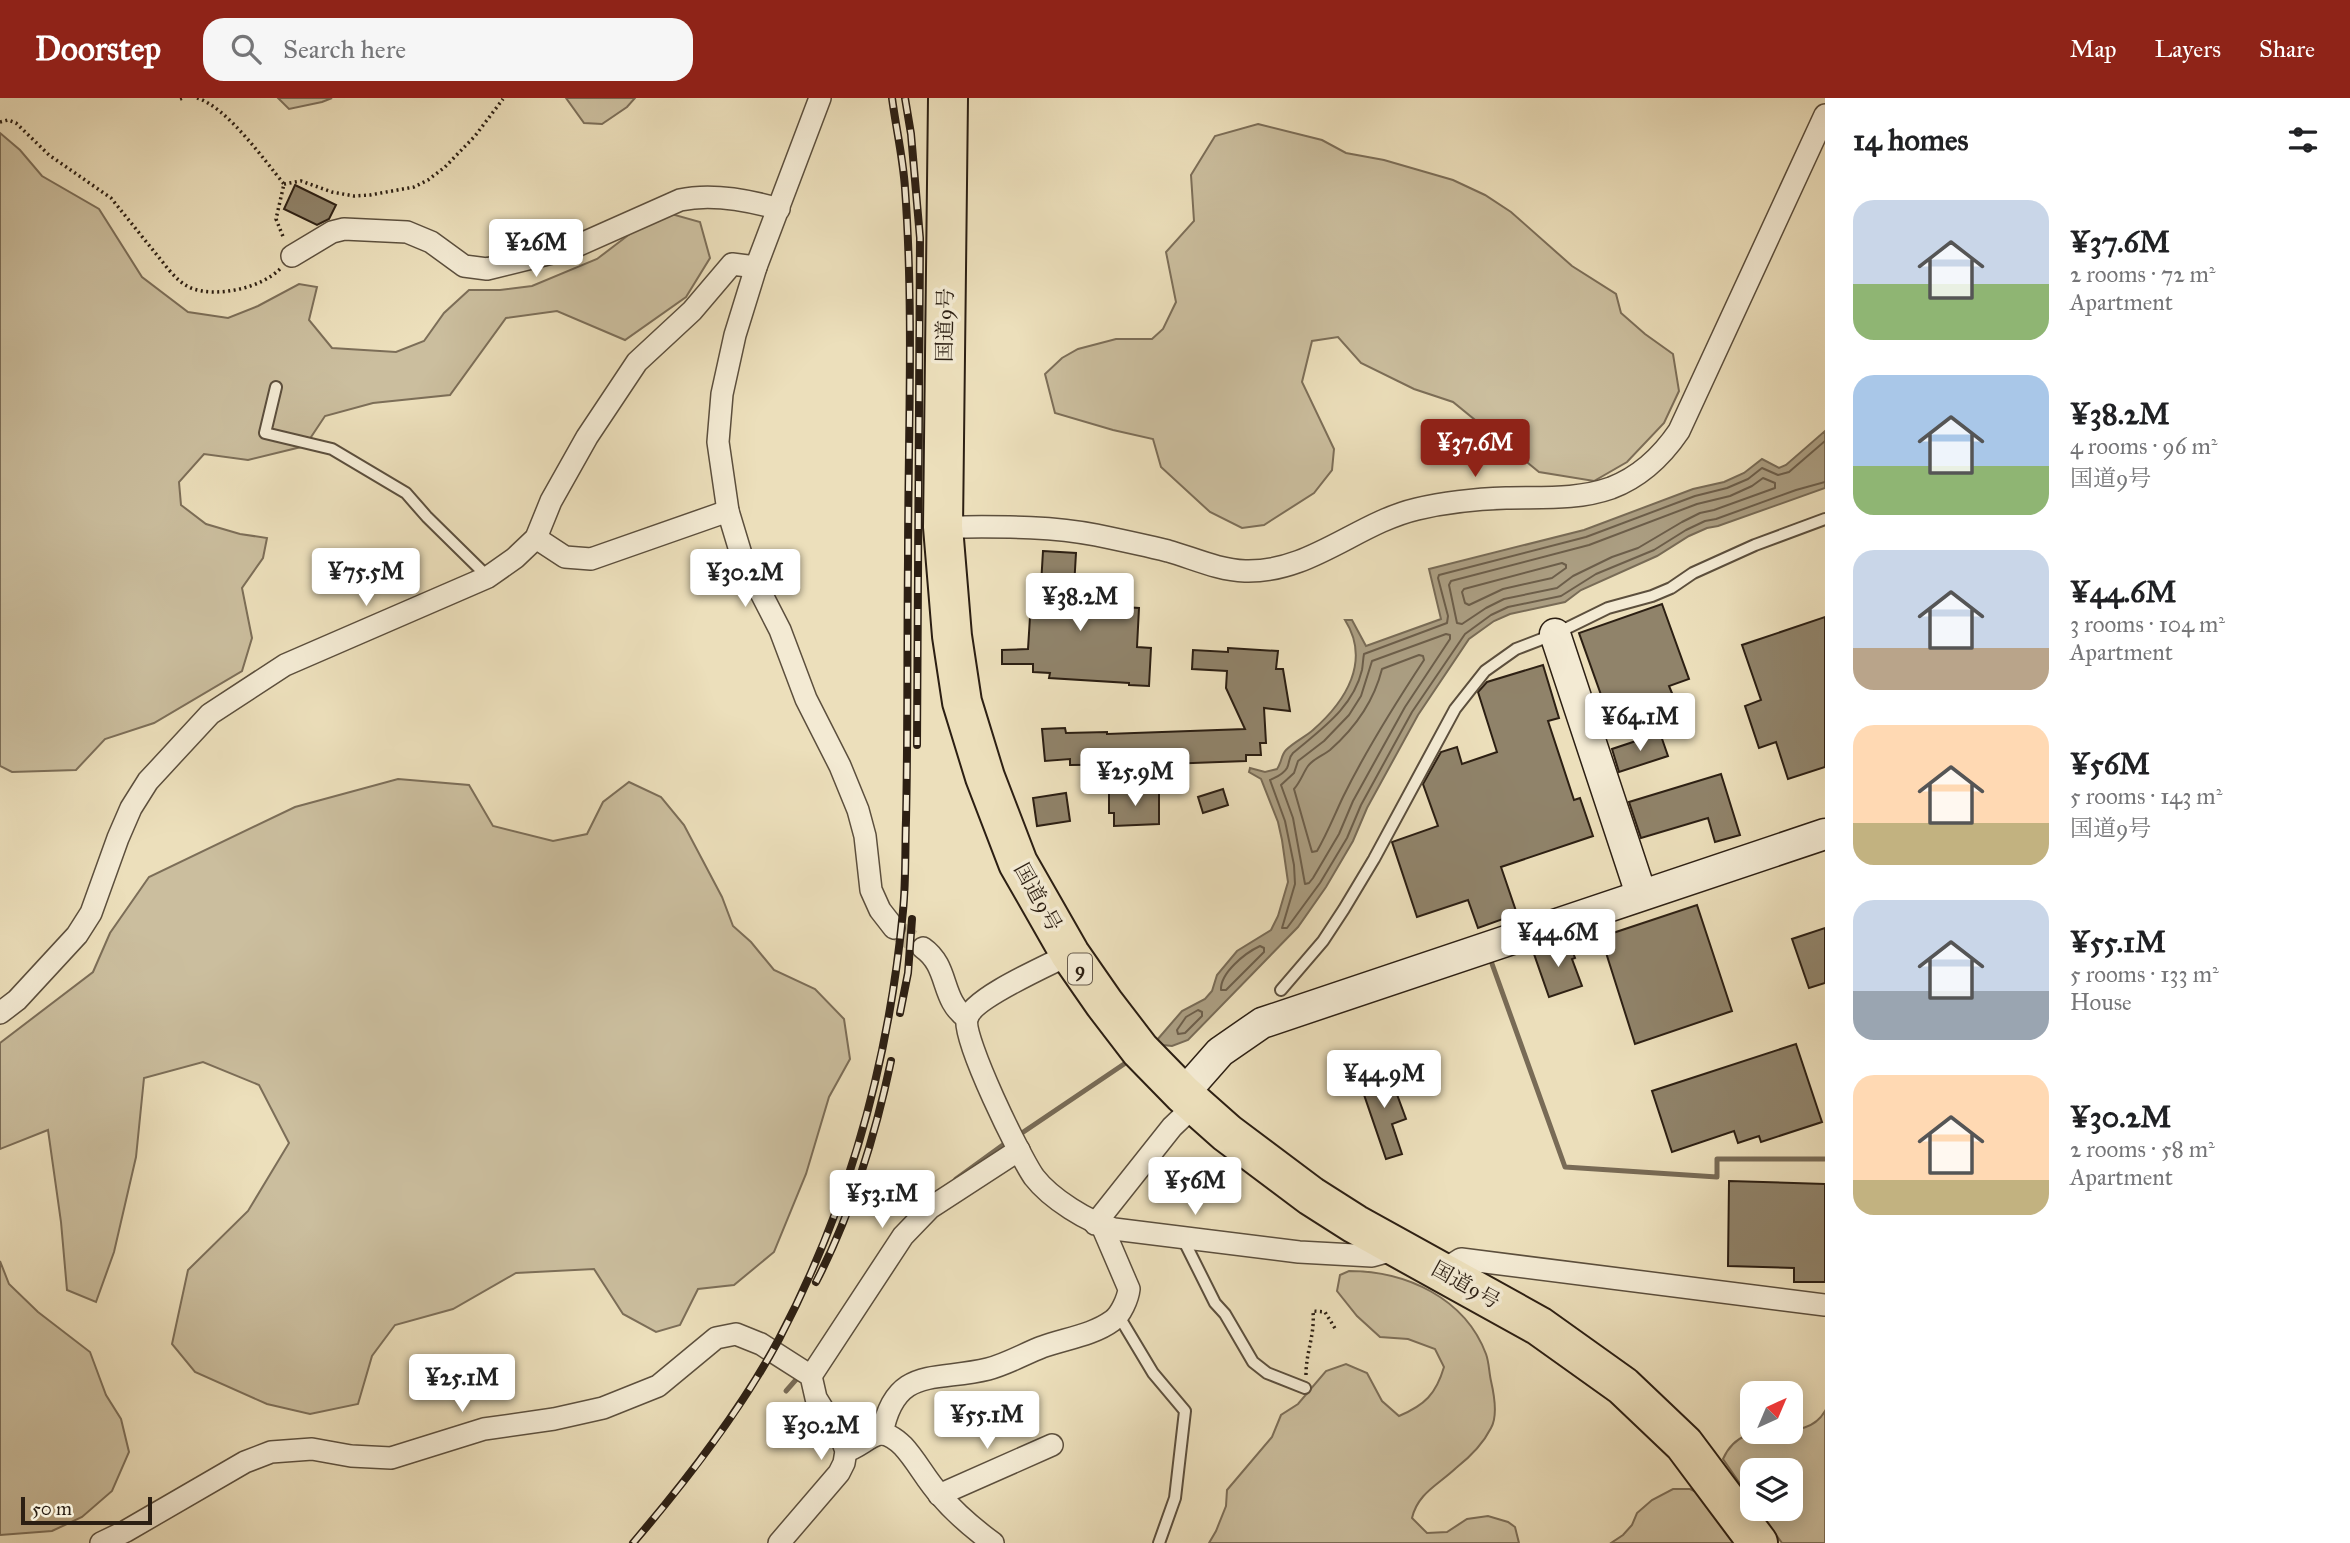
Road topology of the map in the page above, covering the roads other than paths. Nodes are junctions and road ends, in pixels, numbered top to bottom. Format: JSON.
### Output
{"nodes":[{"id":1,"x":820,"y":98,"type":"edge"},
{"id":2,"x":948,"y":98,"type":"edge"},
{"id":3,"x":1825,"y":115,"type":"edge"},
{"id":4,"x":779,"y":209,"type":"junction"},
{"id":5,"x":292,"y":256,"type":"road end"},
{"id":6,"x":757,"y":267,"type":"junction"},
{"id":7,"x":276,"y":387,"type":"dead end"},
{"id":8,"x":728,"y":511,"type":"junction"},
{"id":9,"x":1825,"y":519,"type":"edge"},
{"id":10,"x":943,"y":527,"type":"junction"},
{"id":11,"x":536,"y":538,"type":"junction"},
{"id":12,"x":488,"y":577,"type":"junction"},
{"id":13,"x":1555,"y":634,"type":"junction"},
{"id":14,"x":1825,"y":834,"type":"edge"},
{"id":15,"x":1641,"y":894,"type":"junction"},
{"id":16,"x":894,"y":928,"type":"tunnel mouth"},
{"id":17,"x":923,"y":948,"type":"tunnel mouth"},
{"id":18,"x":1070,"y":954,"type":"junction"},
{"id":19,"x":1281,"y":990,"type":"dead end"},
{"id":20,"x":0,"y":1013,"type":"edge"},
{"id":21,"x":967,"y":1018,"type":"junction"},
{"id":22,"x":1189,"y":1100,"type":"junction"},
{"id":23,"x":1015,"y":1143,"type":"junction"},
{"id":24,"x":1098,"y":1225,"type":"junction"},
{"id":25,"x":1182,"y":1237,"type":"junction"},
{"id":26,"x":1394,"y":1246,"type":"junction"},
{"id":27,"x":1442,"y":1271,"type":"junction"},
{"id":28,"x":1825,"y":1304,"type":"edge"},
{"id":29,"x":1117,"y":1318,"type":"junction"},
{"id":30,"x":811,"y":1377,"type":"junction"},
{"id":31,"x":1306,"y":1388,"type":"road end"},
{"id":32,"x":882,"y":1434,"type":"junction"},
{"id":33,"x":1052,"y":1444,"type":"dead end"},
{"id":34,"x":846,"y":1451,"type":"junction"},
{"id":35,"x":939,"y":1495,"type":"junction"},
{"id":36,"x":101,"y":1543,"type":"edge"},
{"id":37,"x":779,"y":1543,"type":"edge"},
{"id":38,"x":993,"y":1543,"type":"edge"},
{"id":39,"x":1159,"y":1543,"type":"edge"},
{"id":40,"x":1758,"y":1543,"type":"edge"}],
"edges":[{"from":1,"to":4,"type":"street"},
{"from":2,"to":10,"type":"highway","name":"国道9号","number":"9"},
{"from":3,"to":10,"type":"street"},
{"from":4,"to":5,"type":"street"},
{"from":4,"to":6,"type":"street"},
{"from":6,"to":8,"type":"street"},
{"from":6,"to":11,"type":"street"},
{"from":7,"to":12,"type":"lane"},
{"from":8,"to":11,"type":"street"},
{"from":8,"to":16,"type":"street"},
{"from":9,"to":13,"type":"lane"},
{"from":10,"to":18,"type":"highway","name":"国道9号","number":"9"},
{"from":11,"to":12,"type":"street"},
{"from":12,"to":20,"type":"street"},
{"from":13,"to":15,"type":"street"},
{"from":13,"to":19,"type":"lane"},
{"from":14,"to":15,"type":"street"},
{"from":15,"to":22,"type":"street"},
{"from":17,"to":21,"type":"street"},
{"from":18,"to":21,"type":"street"},
{"from":18,"to":22,"type":"highway","name":"国道9号","number":"9"},
{"from":21,"to":23,"type":"street"},
{"from":22,"to":24,"type":"street"},
{"from":22,"to":26,"type":"highway","name":"国道9号","number":"9"},
{"from":23,"to":24,"type":"street"},
{"from":23,"to":30,"type":"street"},
{"from":24,"to":25,"type":"street"},
{"from":24,"to":29,"type":"street"},
{"from":25,"to":26,"type":"street"},
{"from":25,"to":31,"type":"lane"},
{"from":26,"to":27,"type":"highway","name":"国道9号","number":"9"},
{"from":27,"to":28,"type":"street"},
{"from":27,"to":40,"type":"highway","name":"国道9号","number":"9"},
{"from":29,"to":32,"type":"street"},
{"from":29,"to":39,"type":"lane"},
{"from":30,"to":34,"type":"street"},
{"from":30,"to":36,"type":"street"},
{"from":32,"to":34,"type":"street"},
{"from":32,"to":35,"type":"street"},
{"from":33,"to":35,"type":"street"},
{"from":34,"to":37,"type":"street"},
{"from":35,"to":38,"type":"street"}]}
